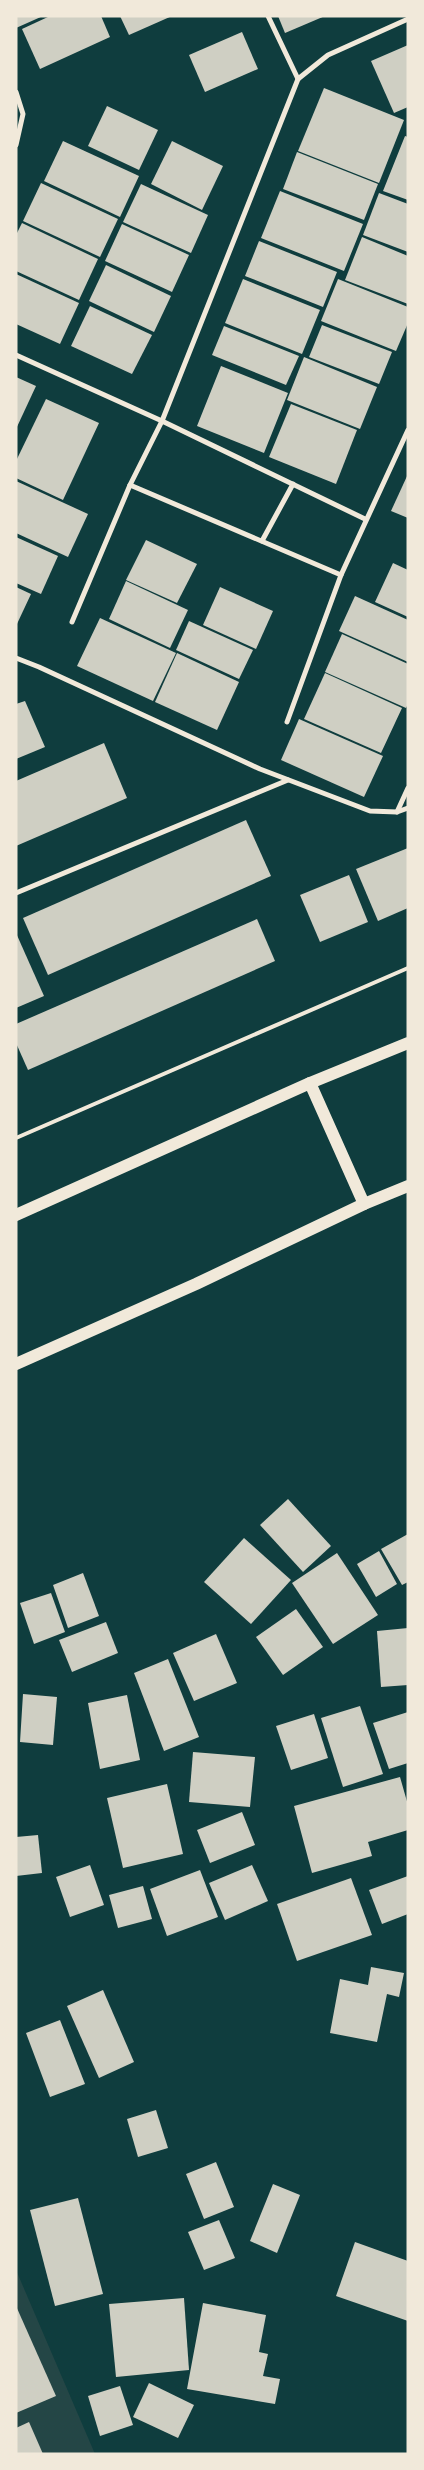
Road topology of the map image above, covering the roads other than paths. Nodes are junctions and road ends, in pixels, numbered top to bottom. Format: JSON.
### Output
{"nodes":[{"id":1,"x":268,"y":16,"type":"edge"},
{"id":2,"x":408,"y":19,"type":"edge"},
{"id":3,"x":298,"y":78,"type":"junction"},
{"id":4,"x":16,"y":92,"type":"edge"},
{"id":5,"x":16,"y":145,"type":"edge"},
{"id":6,"x":16,"y":355,"type":"edge"},
{"id":7,"x":162,"y":421,"type":"junction"},
{"id":8,"x":408,"y":430,"type":"edge"},
{"id":9,"x":293,"y":484,"type":"junction"},
{"id":10,"x":130,"y":485,"type":"junction"},
{"id":11,"x":365,"y":519,"type":"junction"},
{"id":12,"x":262,"y":541,"type":"junction"},
{"id":13,"x":341,"y":576,"type":"junction"},
{"id":14,"x":72,"y":622,"type":"dead end"},
{"id":15,"x":16,"y":658,"type":"edge"},
{"id":16,"x":287,"y":722,"type":"dead end"},
{"id":17,"x":288,"y":779,"type":"junction"},
{"id":18,"x":408,"y":788,"type":"edge"},
{"id":19,"x":408,"y":808,"type":"edge"},
{"id":20,"x":397,"y":812,"type":"junction"},
{"id":21,"x":16,"y":893,"type":"edge"},
{"id":22,"x":408,"y":968,"type":"edge"},
{"id":23,"x":408,"y":1043,"type":"edge"},
{"id":24,"x":310,"y":1084,"type":"junction"},
{"id":25,"x":16,"y":1138,"type":"edge"},
{"id":26,"x":408,"y":1186,"type":"edge"},
{"id":27,"x":364,"y":1204,"type":"junction"},
{"id":28,"x":16,"y":1215,"type":"edge"},
{"id":29,"x":16,"y":1364,"type":"edge"}],
"edges":[{"from":1,"to":3,"type":"street"},
{"from":2,"to":3,"type":"street"},
{"from":3,"to":7,"type":"street"},
{"from":4,"to":5,"type":"street"},
{"from":6,"to":7,"type":"street"},
{"from":7,"to":9,"type":"street"},
{"from":7,"to":10,"type":"street"},
{"from":8,"to":11,"type":"street"},
{"from":9,"to":11,"type":"street"},
{"from":9,"to":12,"type":"street"},
{"from":10,"to":12,"type":"street"},
{"from":10,"to":14,"type":"street"},
{"from":11,"to":13,"type":"street"},
{"from":12,"to":13,"type":"street"},
{"from":13,"to":16,"type":"street"},
{"from":15,"to":17,"type":"street"},
{"from":17,"to":20,"type":"street"},
{"from":17,"to":21,"type":"street"},
{"from":18,"to":20,"type":"street"},
{"from":19,"to":20,"type":"street"},
{"from":22,"to":25,"type":"lane"},
{"from":23,"to":24,"type":"main road"},
{"from":24,"to":27,"type":"main road"},
{"from":24,"to":28,"type":"main road"},
{"from":26,"to":27,"type":"main road"},
{"from":27,"to":29,"type":"main road"}]}
